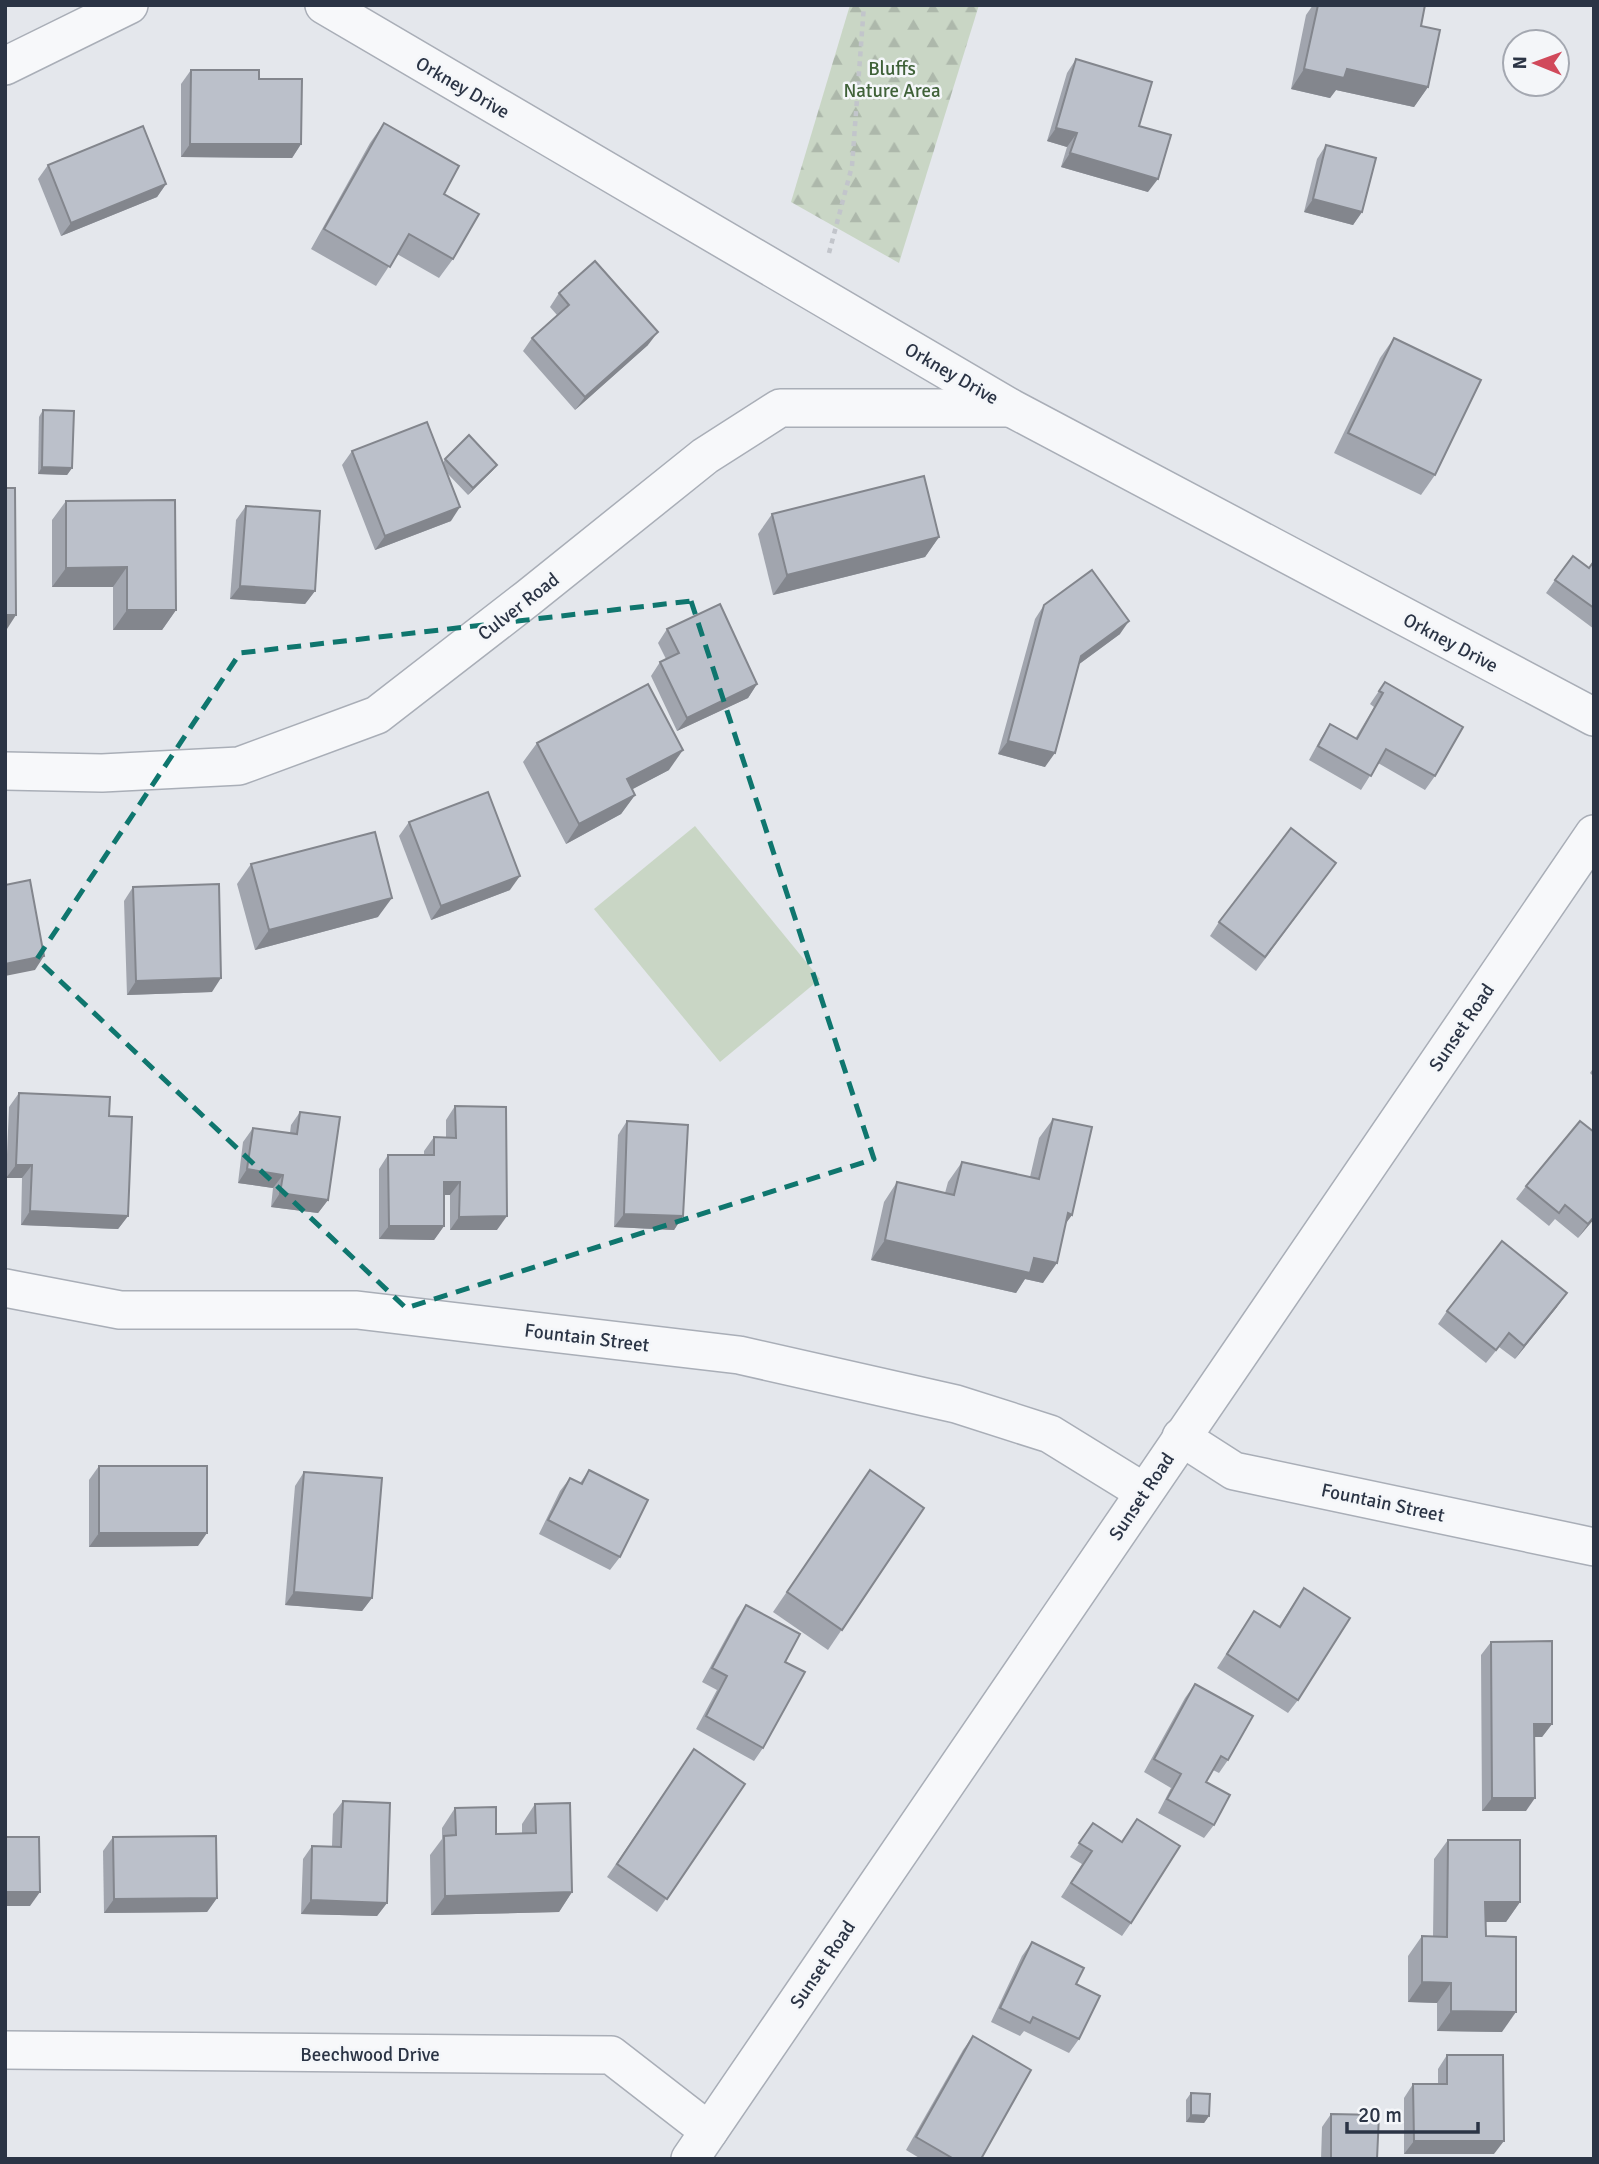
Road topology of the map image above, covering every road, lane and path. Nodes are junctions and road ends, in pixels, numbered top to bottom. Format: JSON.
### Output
{"nodes":[{"id":1,"x":130,"y":5,"type":"edge"},
{"id":2,"x":324,"y":5,"type":"edge"},
{"id":3,"x":864,"y":5,"type":"edge"},
{"id":4,"x":5,"y":66,"type":"edge"},
{"id":5,"x":818,"y":295,"type":"junction"},
{"id":6,"x":1011,"y":408,"type":"junction"},
{"id":7,"x":1594,"y":717,"type":"edge"},
{"id":8,"x":5,"y":771,"type":"edge"},
{"id":9,"x":1594,"y":834,"type":"edge"},
{"id":10,"x":5,"y":1288,"type":"edge"},
{"id":11,"x":1181,"y":1437,"type":"junction"},
{"id":12,"x":1144,"y":1492,"type":"junction"},
{"id":13,"x":1594,"y":1547,"type":"edge"},
{"id":14,"x":5,"y":2050,"type":"edge"},
{"id":15,"x":699,"y":2145,"type":"edge"}],
"edges":[{"from":1,"to":4,"type":"street"},
{"from":2,"to":5,"type":"street","name":"Orkney Drive"},
{"from":3,"to":5,"type":"path"},
{"from":5,"to":6,"type":"street","name":"Orkney Drive"},
{"from":6,"to":7,"type":"street","name":"Orkney Drive"},
{"from":6,"to":8,"type":"street","name":"Culver Road"},
{"from":9,"to":11,"type":"street","name":"Sunset Road"},
{"from":10,"to":12,"type":"street","name":"Fountain Street"},
{"from":11,"to":12,"type":"street","name":"Sunset Road"},
{"from":11,"to":13,"type":"street","name":"Fountain Street"},
{"from":12,"to":15,"type":"street","name":"Sunset Road"},
{"from":14,"to":15,"type":"street","name":"Beechwood Drive"}]}
